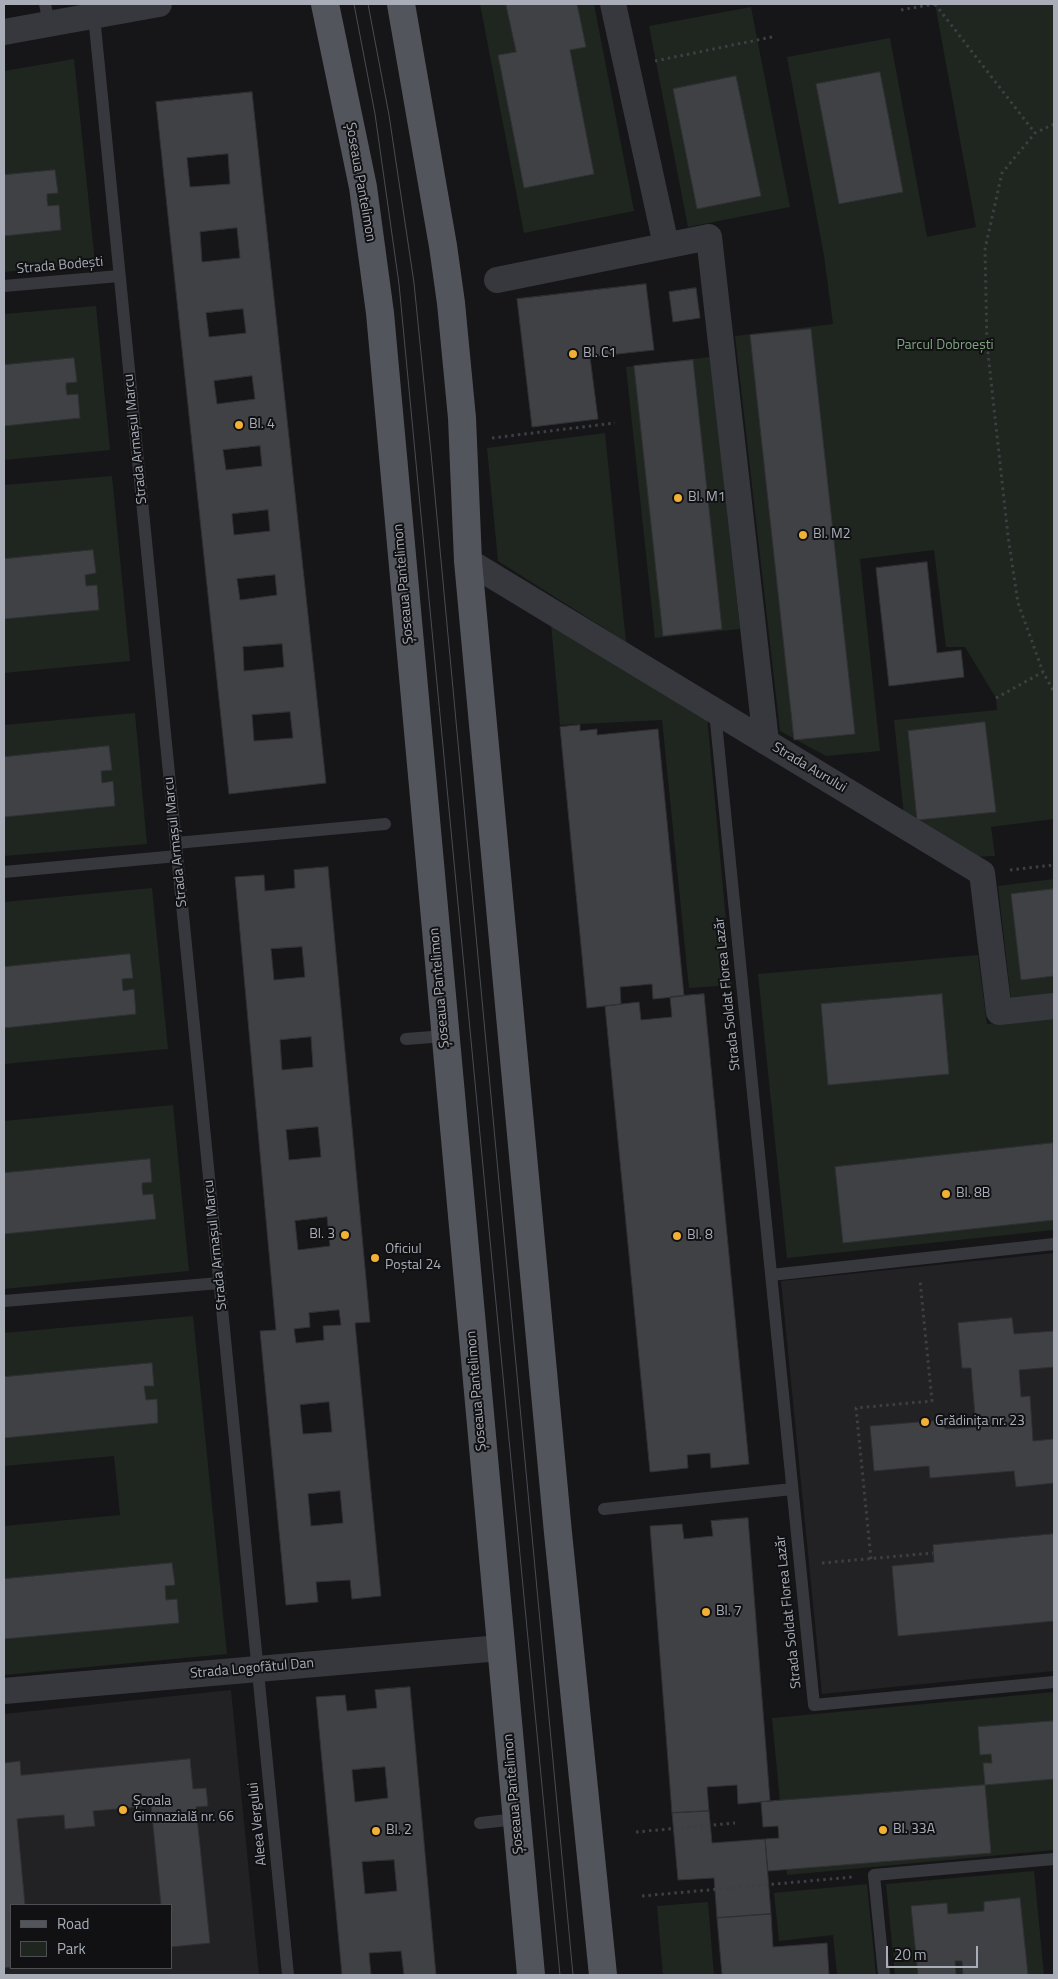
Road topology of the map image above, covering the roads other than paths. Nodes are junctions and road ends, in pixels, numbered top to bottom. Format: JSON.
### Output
{"nodes":[{"id":1,"x":159,"y":4,"type":"edge"},
{"id":2,"x":325,"y":4,"type":"edge"},
{"id":3,"x":401,"y":4,"type":"edge"},
{"id":4,"x":613,"y":4,"type":"edge"},
{"id":5,"x":47,"y":14,"type":"edge"},
{"id":6,"x":94,"y":16,"type":"junction"},
{"id":7,"x":4,"y":32,"type":"edge"},
{"id":8,"x":666,"y":245,"type":"junction"},
{"id":9,"x":119,"y":276,"type":"junction"},
{"id":10,"x":497,"y":280,"type":"dead end"},
{"id":11,"x":4,"y":286,"type":"edge"},
{"id":12,"x":468,"y":561,"type":"junction"},
{"id":13,"x":715,"y":711,"type":"junction"},
{"id":14,"x":766,"y":742,"type":"junction"},
{"id":15,"x":385,"y":824,"type":"dead end"},
{"id":16,"x":177,"y":849,"type":"junction"},
{"id":17,"x":4,"y":872,"type":"edge"},
{"id":18,"x":1054,"y":1006,"type":"edge"},
{"id":19,"x":445,"y":1036,"type":"junction"},
{"id":20,"x":406,"y":1039,"type":"dead end"},
{"id":21,"x":1054,"y":1244,"type":"edge"},
{"id":22,"x":771,"y":1275,"type":"junction"},
{"id":23,"x":220,"y":1284,"type":"junction"},
{"id":24,"x":4,"y":1301,"type":"edge"},
{"id":25,"x":792,"y":1489,"type":"junction"},
{"id":26,"x":604,"y":1508,"type":"dead end"},
{"id":27,"x":500,"y":1648,"type":"junction"},
{"id":28,"x":258,"y":1669,"type":"junction"},
{"id":29,"x":1054,"y":1682,"type":"edge"},
{"id":30,"x":4,"y":1692,"type":"edge"},
{"id":31,"x":517,"y":1819,"type":"junction"},
{"id":32,"x":480,"y":1823,"type":"dead end"},
{"id":33,"x":1054,"y":1859,"type":"edge"},
{"id":34,"x":288,"y":1975,"type":"edge"},
{"id":35,"x":531,"y":1975,"type":"edge"},
{"id":36,"x":603,"y":1975,"type":"edge"},
{"id":37,"x":884,"y":1975,"type":"edge"}],
"edges":[{"from":1,"to":6,"type":"street"},
{"from":2,"to":19,"type":"main road","name":"Șoseaua Pantelimon"},
{"from":3,"to":12,"type":"main road"},
{"from":4,"to":8,"type":"street"},
{"from":5,"to":6,"type":"street"},
{"from":5,"to":7,"type":"street"},
{"from":6,"to":9,"type":"lane","name":"Strada Armașul Marcu"},
{"from":8,"to":10,"type":"street"},
{"from":8,"to":14,"type":"street"},
{"from":9,"to":11,"type":"lane","name":"Strada Bodești"},
{"from":9,"to":16,"type":"lane","name":"Strada Armașul Marcu"},
{"from":12,"to":13,"type":"street","name":"Strada Aurului"},
{"from":12,"to":36,"type":"main road"},
{"from":13,"to":14,"type":"street","name":"Strada Aurului"},
{"from":13,"to":22,"type":"lane","name":"Strada Soldat Florea Lazăr"},
{"from":14,"to":18,"type":"street","name":"Strada Aurului"},
{"from":15,"to":16,"type":"lane"},
{"from":16,"to":17,"type":"lane"},
{"from":16,"to":23,"type":"lane","name":"Strada Armașul Marcu"},
{"from":19,"to":20,"type":"lane"},
{"from":19,"to":27,"type":"main road","name":"Șoseaua Pantelimon"},
{"from":21,"to":22,"type":"lane"},
{"from":22,"to":25,"type":"lane","name":"Strada Soldat Florea Lazăr"},
{"from":23,"to":24,"type":"lane"},
{"from":23,"to":28,"type":"lane","name":"Strada Armașul Marcu"},
{"from":25,"to":26,"type":"lane"},
{"from":25,"to":29,"type":"lane","name":"Strada Soldat Florea Lazăr"},
{"from":27,"to":28,"type":"street","name":"Strada Logofătul Dan"},
{"from":27,"to":31,"type":"main road","name":"Șoseaua Pantelimon"},
{"from":28,"to":30,"type":"street","name":"Strada Logofătul Dan"},
{"from":28,"to":34,"type":"lane","name":"Aleea Vergului"},
{"from":31,"to":32,"type":"lane"},
{"from":31,"to":35,"type":"main road","name":"Șoseaua Pantelimon"},
{"from":33,"to":37,"type":"lane"}]}
